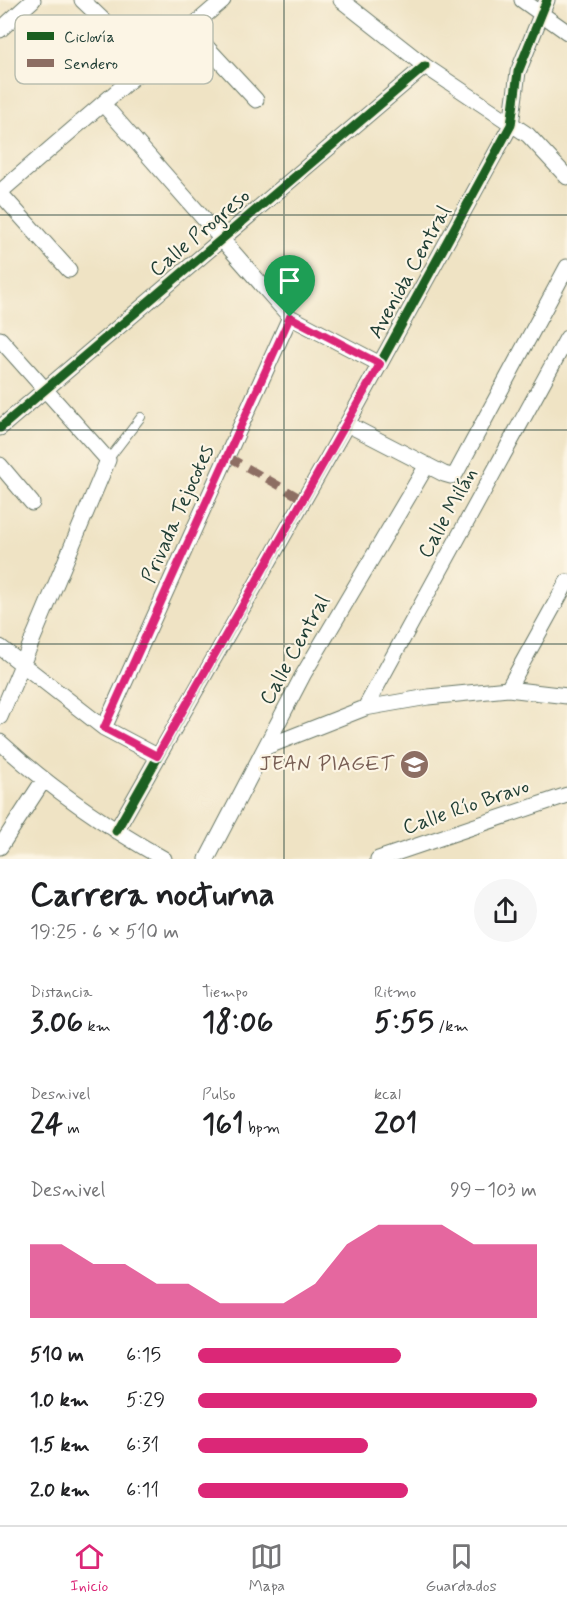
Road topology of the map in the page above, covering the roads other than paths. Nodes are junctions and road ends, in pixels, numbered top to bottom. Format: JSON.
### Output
{"nodes":[{"id":1,"x":33,"y":0,"type":"edge"},
{"id":2,"x":82,"y":0,"type":"edge"},
{"id":3,"x":224,"y":0,"type":"edge"},
{"id":4,"x":341,"y":0,"type":"edge"},
{"id":5,"x":522,"y":0,"type":"edge"},
{"id":6,"x":544,"y":7,"type":"edge"},
{"id":7,"x":16,"y":15,"type":"edge"},
{"id":8,"x":98,"y":15,"type":"edge"},
{"id":9,"x":206,"y":15,"type":"edge"},
{"id":10,"x":15,"y":16,"type":"edge"},
{"id":11,"x":0,"y":30,"type":"edge"},
{"id":12,"x":567,"y":32,"type":"edge"},
{"id":13,"x":213,"y":54,"type":"edge"},
{"id":14,"x":425,"y":66,"type":"junction"},
{"id":15,"x":126,"y":84,"type":"edge"},
{"id":16,"x":256,"y":100,"type":"dead end"},
{"id":17,"x":103,"y":104,"type":"junction"},
{"id":18,"x":511,"y":125,"type":"junction"},
{"id":19,"x":567,"y":177,"type":"edge"},
{"id":20,"x":0,"y":192,"type":"edge"},
{"id":21,"x":220,"y":240,"type":"junction"},
{"id":22,"x":567,"y":267,"type":"edge"},
{"id":23,"x":69,"y":270,"type":"dead end"},
{"id":24,"x":290,"y":317,"type":"junction"},
{"id":25,"x":567,"y":338,"type":"edge"},
{"id":26,"x":0,"y":339,"type":"edge"},
{"id":27,"x":380,"y":364,"type":"junction"},
{"id":28,"x":44,"y":390,"type":"junction"},
{"id":29,"x":141,"y":417,"type":"dead end"},
{"id":30,"x":347,"y":424,"type":"junction"},
{"id":31,"x":0,"y":428,"type":"edge"},
{"id":32,"x":108,"y":460,"type":"junction"},
{"id":33,"x":0,"y":465,"type":"edge"},
{"id":34,"x":427,"y":465,"type":"junction"},
{"id":35,"x":32,"y":502,"type":"dead end"},
{"id":36,"x":567,"y":582,"type":"edge"},
{"id":37,"x":0,"y":647,"type":"edge"},
{"id":38,"x":22,"y":665,"type":"junction"},
{"id":39,"x":508,"y":689,"type":"junction"},
{"id":40,"x":567,"y":696,"type":"edge"},
{"id":41,"x":365,"y":708,"type":"junction"},
{"id":42,"x":0,"y":717,"type":"edge"},
{"id":43,"x":104,"y":728,"type":"junction"},
{"id":44,"x":0,"y":742,"type":"edge"},
{"id":45,"x":266,"y":747,"type":"junction"},
{"id":46,"x":157,"y":756,"type":"junction"},
{"id":47,"x":43,"y":781,"type":"junction"},
{"id":48,"x":567,"y":795,"type":"edge"},
{"id":49,"x":116,"y":831,"type":"junction"},
{"id":50,"x":0,"y":847,"type":"edge"},
{"id":51,"x":164,"y":859,"type":"edge"},
{"id":52,"x":207,"y":859,"type":"edge"},
{"id":53,"x":378,"y":859,"type":"edge"}],
"edges":[{"from":1,"to":7,"type":"street"},
{"from":2,"to":8,"type":"street"},
{"from":3,"to":9,"type":"street"},
{"from":4,"to":14,"type":"street"},
{"from":5,"to":6,"type":"street"},
{"from":6,"to":12,"type":"street"},
{"from":6,"to":18,"type":"street","name":"Avenida Central"},
{"from":10,"to":11,"type":"street"},
{"from":13,"to":16,"type":"street"},
{"from":14,"to":18,"type":"street"},
{"from":14,"to":21,"type":"street","name":"Calle Progreso"},
{"from":15,"to":17,"type":"street"},
{"from":17,"to":20,"type":"street"},
{"from":17,"to":21,"type":"street"},
{"from":18,"to":19,"type":"street"},
{"from":18,"to":27,"type":"street","name":"Avenida Central"},
{"from":20,"to":23,"type":"street"},
{"from":21,"to":24,"type":"street"},
{"from":21,"to":28,"type":"street","name":"Calle Progreso"},
{"from":22,"to":34,"type":"street"},
{"from":24,"to":27,"type":"street"},
{"from":24,"to":43,"type":"street","name":"Privada Tejocotes"},
{"from":25,"to":41,"type":"street","name":"Calle Milán"},
{"from":26,"to":28,"type":"street"},
{"from":27,"to":30,"type":"street","name":"Avenida Central"},
{"from":28,"to":31,"type":"street","name":"Calle Progreso"},
{"from":28,"to":32,"type":"street"},
{"from":29,"to":32,"type":"lane"},
{"from":30,"to":34,"type":"street"},
{"from":30,"to":46,"type":"street","name":"Avenida Central"},
{"from":32,"to":38,"type":"street"},
{"from":33,"to":35,"type":"street"},
{"from":34,"to":45,"type":"street","name":"Calle Central"},
{"from":36,"to":39,"type":"street"},
{"from":37,"to":38,"type":"street"},
{"from":38,"to":42,"type":"street"},
{"from":38,"to":43,"type":"street"},
{"from":39,"to":40,"type":"street"},
{"from":39,"to":41,"type":"street"},
{"from":41,"to":45,"type":"street"},
{"from":43,"to":46,"type":"street"},
{"from":44,"to":47,"type":"street"},
{"from":45,"to":52,"type":"street","name":"Calle Central"},
{"from":46,"to":49,"type":"street","name":"Avenida Central"},
{"from":47,"to":49,"type":"street"},
{"from":47,"to":50,"type":"street"},
{"from":48,"to":53,"type":"street","name":"Calle Río Bravo"},
{"from":49,"to":51,"type":"street"}]}
